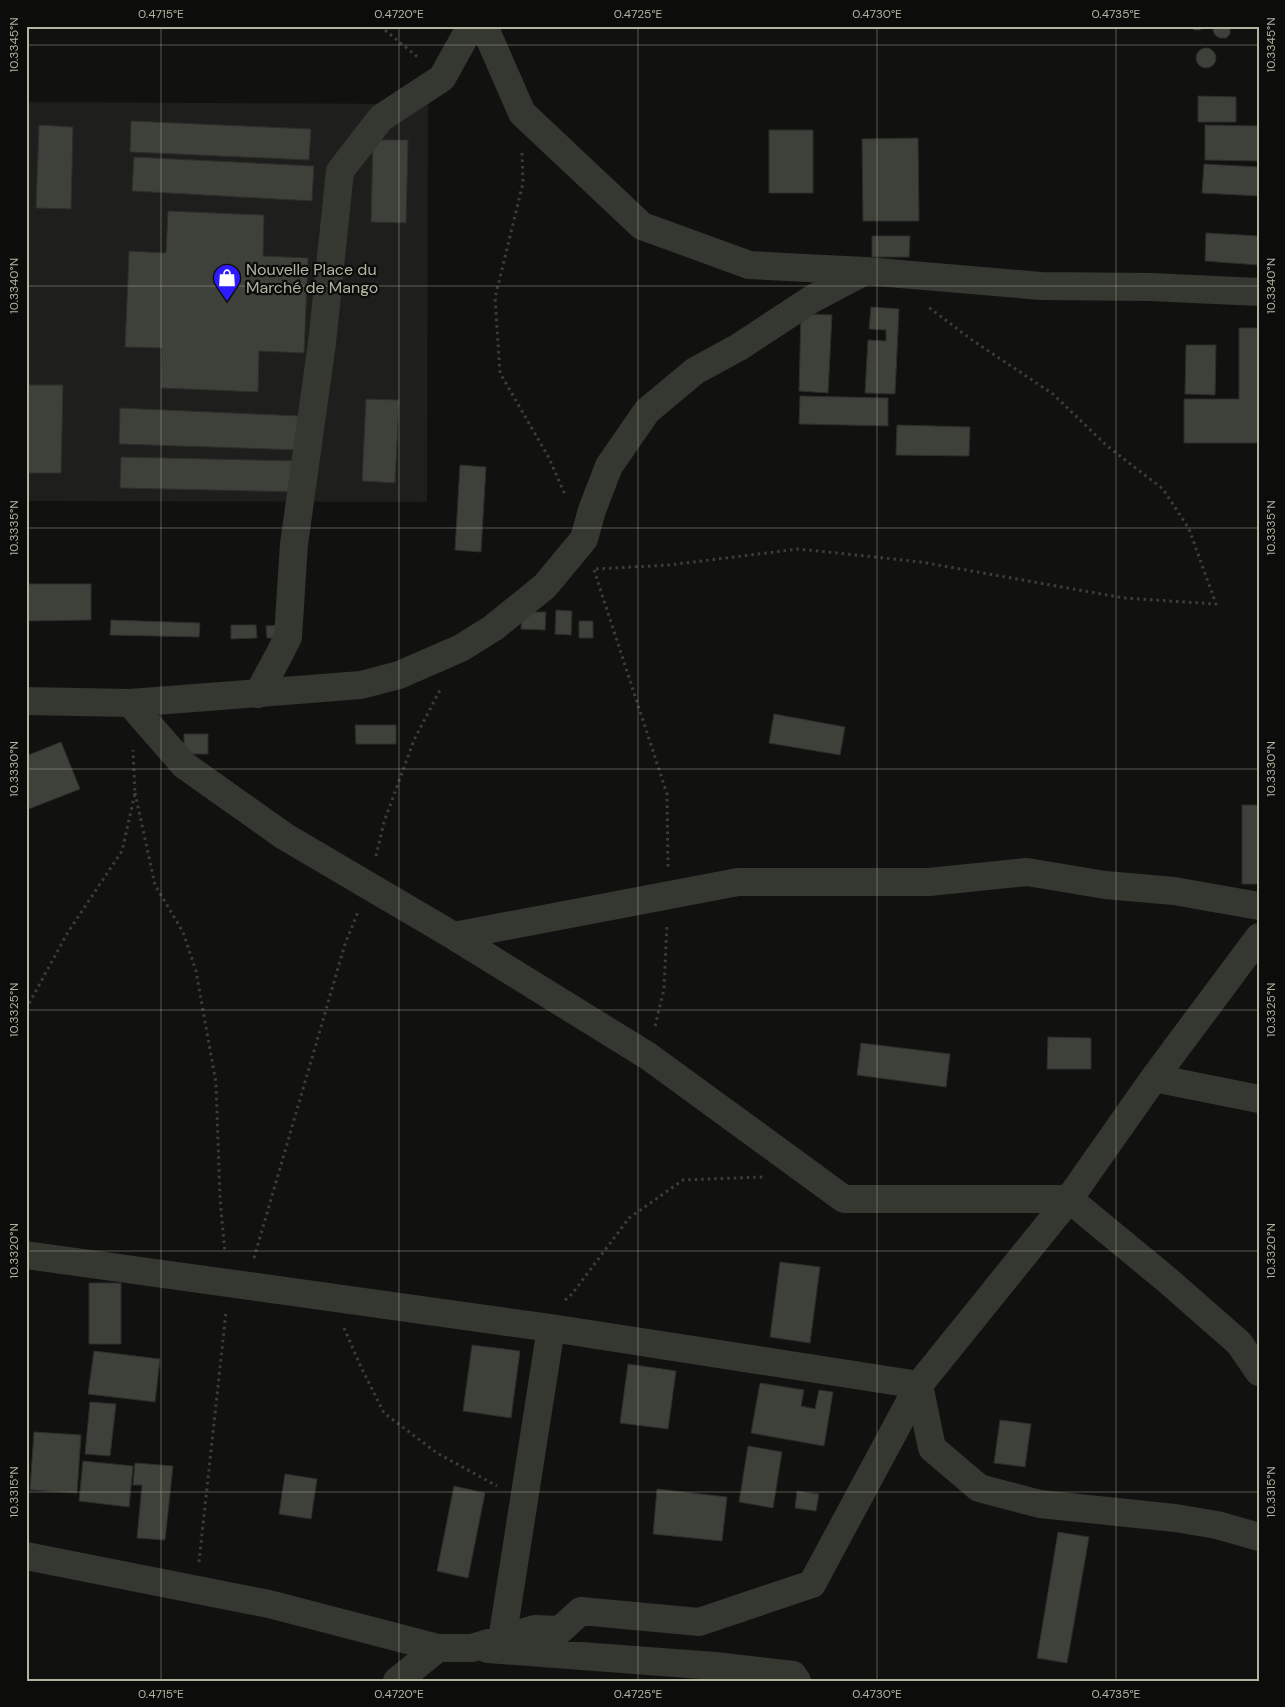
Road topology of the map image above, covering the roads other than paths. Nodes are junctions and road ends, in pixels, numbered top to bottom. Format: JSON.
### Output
{"nodes":[{"id":1,"x":471,"y":26,"type":"edge"},
{"id":2,"x":484,"y":26,"type":"edge"},
{"id":3,"x":865,"y":272,"type":"junction"},
{"id":4,"x":1259,"y":292,"type":"edge"},
{"id":5,"x":258,"y":694,"type":"junction"},
{"id":6,"x":26,"y":701,"type":"edge"},
{"id":7,"x":130,"y":703,"type":"junction"},
{"id":8,"x":1259,"y":906,"type":"edge"},
{"id":9,"x":454,"y":936,"type":"junction"},
{"id":10,"x":1259,"y":937,"type":"edge"},
{"id":11,"x":1154,"y":1078,"type":"junction"},
{"id":12,"x":1259,"y":1099,"type":"edge"},
{"id":13,"x":1069,"y":1199,"type":"junction"},
{"id":14,"x":26,"y":1255,"type":"edge"},
{"id":15,"x":542,"y":1327,"type":"junction"},
{"id":16,"x":1259,"y":1372,"type":"edge"},
{"id":17,"x":920,"y":1385,"type":"junction"},
{"id":18,"x":1259,"y":1537,"type":"edge"},
{"id":19,"x":26,"y":1556,"type":"edge"},
{"id":20,"x":502,"y":1640,"type":"junction"},
{"id":21,"x":438,"y":1648,"type":"junction"},
{"id":22,"x":472,"y":1648,"type":"junction"},
{"id":23,"x":397,"y":1681,"type":"edge"},
{"id":24,"x":797,"y":1681,"type":"edge"}],
"edges":[{"from":1,"to":5,"type":"street"},
{"from":2,"to":3,"type":"street"},
{"from":3,"to":4,"type":"street"},
{"from":3,"to":5,"type":"street"},
{"from":5,"to":7,"type":"street"},
{"from":6,"to":7,"type":"street"},
{"from":7,"to":9,"type":"street"},
{"from":8,"to":9,"type":"street"},
{"from":9,"to":13,"type":"street"},
{"from":10,"to":11,"type":"street"},
{"from":11,"to":12,"type":"street"},
{"from":11,"to":13,"type":"street"},
{"from":13,"to":16,"type":"street"},
{"from":13,"to":17,"type":"street"},
{"from":14,"to":15,"type":"street"},
{"from":15,"to":17,"type":"street"},
{"from":15,"to":20,"type":"street"},
{"from":17,"to":18,"type":"street"},
{"from":17,"to":20,"type":"street"},
{"from":19,"to":21,"type":"street"},
{"from":20,"to":22,"type":"street"},
{"from":21,"to":22,"type":"street"},
{"from":21,"to":23,"type":"street"},
{"from":22,"to":24,"type":"street"}]}
